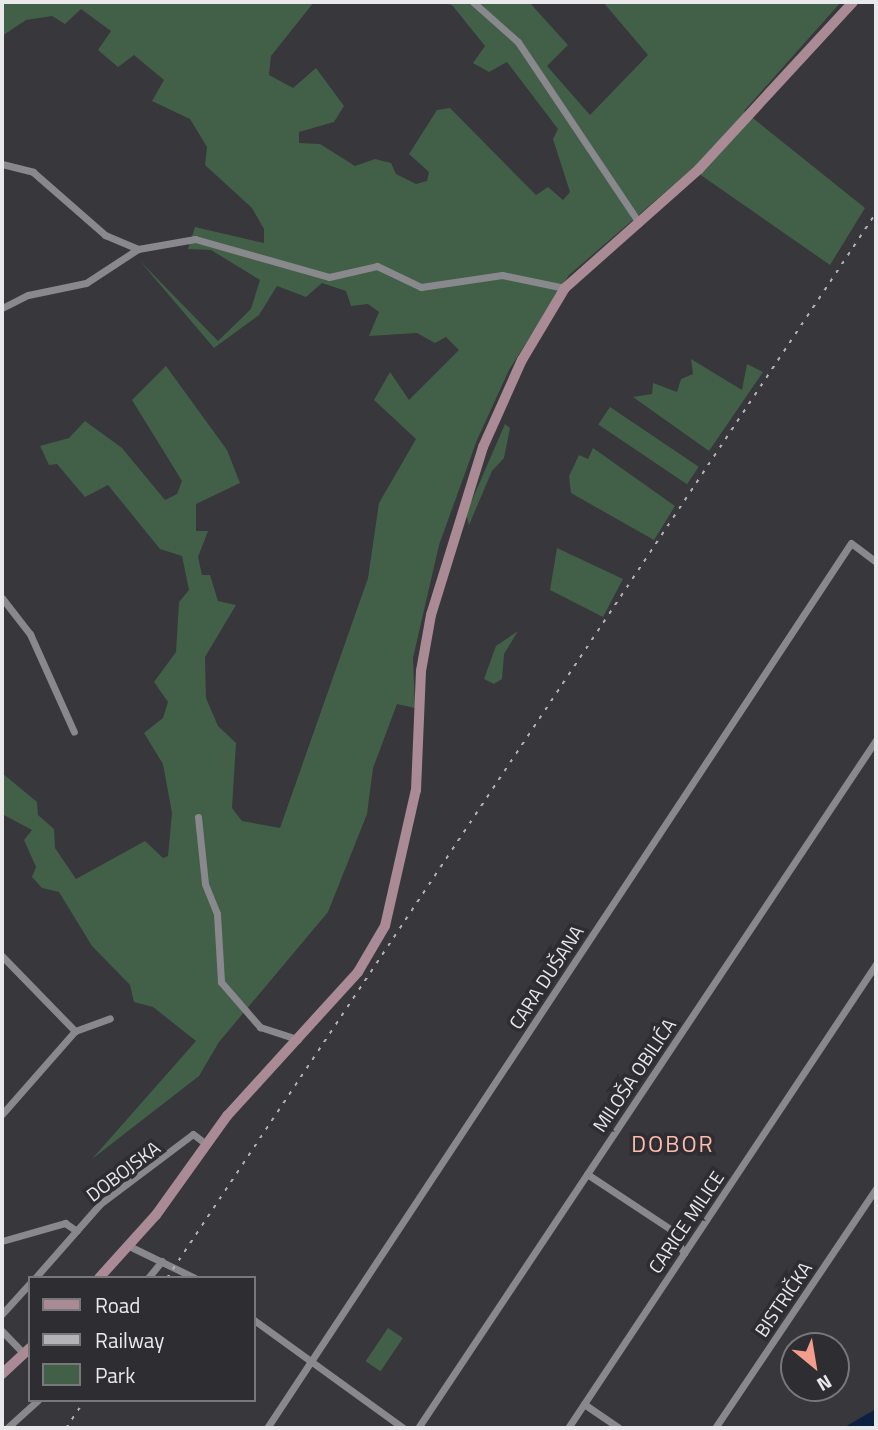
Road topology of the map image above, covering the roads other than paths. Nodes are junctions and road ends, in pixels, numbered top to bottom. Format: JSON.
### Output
{"nodes":[{"id":1,"x":473,"y":2,"type":"edge"},
{"id":2,"x":853,"y":2,"type":"edge"},
{"id":3,"x":2,"y":164,"type":"edge"},
{"id":4,"x":639,"y":223,"type":"junction"},
{"id":5,"x":138,"y":249,"type":"junction"},
{"id":6,"x":565,"y":288,"type":"junction"},
{"id":7,"x":2,"y":308,"type":"edge"},
{"id":8,"x":876,"y":562,"type":"edge"},
{"id":9,"x":2,"y":598,"type":"edge"},
{"id":10,"x":74,"y":733,"type":"dead end"},
{"id":11,"x":876,"y":740,"type":"edge"},
{"id":12,"x":198,"y":817,"type":"dead end"},
{"id":13,"x":2,"y":956,"type":"edge"},
{"id":14,"x":876,"y":964,"type":"edge"},
{"id":15,"x":110,"y":1018,"type":"dead end"},
{"id":16,"x":75,"y":1031,"type":"junction"},
{"id":17,"x":298,"y":1039,"type":"junction"},
{"id":18,"x":2,"y":1114,"type":"edge"},
{"id":19,"x":206,"y":1144,"type":"junction"},
{"id":20,"x":587,"y":1174,"type":"junction"},
{"id":21,"x":876,"y":1188,"type":"edge"},
{"id":22,"x":77,"y":1231,"type":"junction"},
{"id":23,"x":2,"y":1241,"type":"edge"},
{"id":24,"x":129,"y":1247,"type":"junction"},
{"id":25,"x":684,"y":1253,"type":"junction"},
{"id":26,"x":162,"y":1261,"type":"junction"},
{"id":27,"x":37,"y":1276,"type":"edge"},
{"id":28,"x":101,"y":1276,"type":"edge"},
{"id":29,"x":150,"y":1276,"type":"edge"},
{"id":30,"x":191,"y":1276,"type":"edge"},
{"id":31,"x":28,"y":1285,"type":"edge"},
{"id":32,"x":2,"y":1314,"type":"edge"},
{"id":33,"x":256,"y":1322,"type":"edge"},
{"id":34,"x":2,"y":1331,"type":"edge"},
{"id":35,"x":27,"y":1351,"type":"edge"},
{"id":36,"x":311,"y":1363,"type":"junction"},
{"id":37,"x":2,"y":1374,"type":"edge"},
{"id":38,"x":36,"y":1402,"type":"edge"},
{"id":39,"x":584,"y":1404,"type":"junction"},
{"id":40,"x":7,"y":1428,"type":"edge"},
{"id":41,"x":267,"y":1428,"type":"edge"},
{"id":42,"x":403,"y":1428,"type":"edge"},
{"id":43,"x":418,"y":1428,"type":"edge"},
{"id":44,"x":568,"y":1428,"type":"edge"},
{"id":45,"x":618,"y":1428,"type":"edge"},
{"id":46,"x":715,"y":1428,"type":"edge"}],
"edges":[{"from":1,"to":4,"type":"street"},
{"from":2,"to":4,"type":"main road"},
{"from":3,"to":5,"type":"street"},
{"from":4,"to":6,"type":"main road"},
{"from":5,"to":6,"type":"street"},
{"from":5,"to":7,"type":"street"},
{"from":6,"to":17,"type":"main road"},
{"from":8,"to":36,"type":"street","name":"CARA DUŠANA"},
{"from":9,"to":10,"type":"street"},
{"from":11,"to":20,"type":"street","name":"MILOŠA OBILIĆA"},
{"from":12,"to":17,"type":"street"},
{"from":13,"to":16,"type":"street"},
{"from":14,"to":25,"type":"street","name":"CARICE MILICE"},
{"from":15,"to":16,"type":"street"},
{"from":16,"to":18,"type":"street"},
{"from":17,"to":19,"type":"main road"},
{"from":19,"to":22,"type":"street","name":"DOBOJSKA"},
{"from":19,"to":24,"type":"main road"},
{"from":20,"to":25,"type":"street"},
{"from":20,"to":43,"type":"street","name":"MILOŠA OBILIĆA"},
{"from":21,"to":46,"type":"street","name":"BISTRIČKA"},
{"from":22,"to":23,"type":"street"},
{"from":22,"to":27,"type":"street","name":"DOBOJSKA"},
{"from":24,"to":26,"type":"street"},
{"from":24,"to":28,"type":"main road"},
{"from":25,"to":39,"type":"street","name":"CARICE MILICE"},
{"from":26,"to":29,"type":"street"},
{"from":26,"to":30,"type":"street"},
{"from":31,"to":32,"type":"street"},
{"from":33,"to":36,"type":"street"},
{"from":34,"to":35,"type":"street"},
{"from":35,"to":37,"type":"main road"},
{"from":36,"to":41,"type":"street","name":"CARA DUŠANA"},
{"from":36,"to":42,"type":"street"},
{"from":38,"to":40,"type":"street"},
{"from":39,"to":44,"type":"street","name":"CARICE MILICE"},
{"from":39,"to":45,"type":"street"}]}
